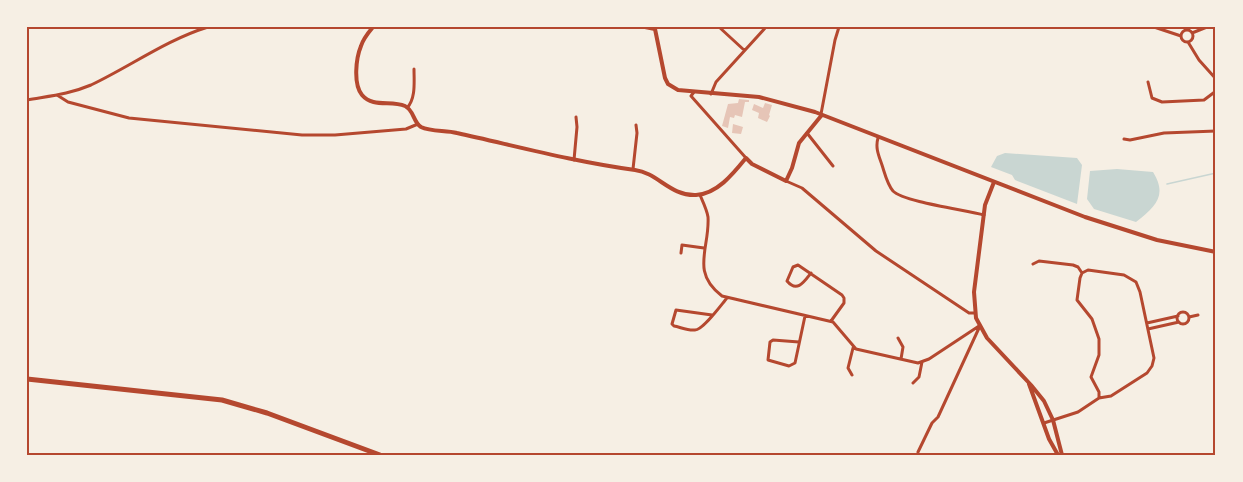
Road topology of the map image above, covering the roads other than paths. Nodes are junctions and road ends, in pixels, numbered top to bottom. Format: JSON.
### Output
{"nodes":[{"id":1,"x":208,"y":27,"type":"edge"},
{"id":2,"x":373,"y":27,"type":"edge"},
{"id":3,"x":645,"y":27,"type":"edge"},
{"id":4,"x":719,"y":27,"type":"edge"},
{"id":5,"x":766,"y":27,"type":"edge"},
{"id":6,"x":840,"y":27,"type":"edge"},
{"id":7,"x":1154,"y":27,"type":"edge"},
{"id":8,"x":1207,"y":27,"type":"edge"},
{"id":9,"x":656,"y":28,"type":"edge"},
{"id":10,"x":1184,"y":29,"type":"edge"},
{"id":11,"x":1192,"y":33,"type":"junction"},
{"id":12,"x":1181,"y":36,"type":"junction"},
{"id":13,"x":1188,"y":42,"type":"junction"},
{"id":14,"x":744,"y":50,"type":"junction"},
{"id":15,"x":414,"y":69,"type":"dead end"},
{"id":16,"x":1216,"y":79,"type":"edge"},
{"id":17,"x":1148,"y":82,"type":"dead end"},
{"id":18,"x":1216,"y":91,"type":"edge"},
{"id":19,"x":694,"y":92,"type":"junction"},
{"id":20,"x":711,"y":93,"type":"junction"},
{"id":21,"x":57,"y":95,"type":"junction"},
{"id":22,"x":27,"y":100,"type":"edge"},
{"id":23,"x":407,"y":108,"type":"junction"},
{"id":24,"x":821,"y":116,"type":"junction"},
{"id":25,"x":576,"y":117,"type":"dead end"},
{"id":26,"x":418,"y":124,"type":"junction"},
{"id":27,"x":636,"y":125,"type":"dead end"},
{"id":28,"x":1216,"y":131,"type":"edge"},
{"id":29,"x":807,"y":133,"type":"junction"},
{"id":30,"x":878,"y":138,"type":"junction"},
{"id":31,"x":1124,"y":140,"type":"dead end"},
{"id":32,"x":746,"y":158,"type":"junction"},
{"id":33,"x":574,"y":160,"type":"junction"},
{"id":34,"x":833,"y":166,"type":"dead end"},
{"id":35,"x":633,"y":170,"type":"junction"},
{"id":36,"x":786,"y":181,"type":"junction"},
{"id":37,"x":994,"y":182,"type":"junction"},
{"id":38,"x":700,"y":195,"type":"junction"},
{"id":39,"x":984,"y":215,"type":"junction"},
{"id":40,"x":704,"y":248,"type":"junction"},
{"id":41,"x":1216,"y":252,"type":"edge"},
{"id":42,"x":681,"y":253,"type":"dead end"},
{"id":43,"x":1033,"y":264,"type":"dead end"},
{"id":44,"x":811,"y":273,"type":"junction"},
{"id":45,"x":1082,"y":273,"type":"junction"},
{"id":46,"x":727,"y":298,"type":"junction"},
{"id":47,"x":975,"y":313,"type":"junction"},
{"id":48,"x":712,"y":315,"type":"junction"},
{"id":49,"x":1198,"y":315,"type":"dead end"},
{"id":50,"x":805,"y":316,"type":"junction"},
{"id":51,"x":1178,"y":316,"type":"junction"},
{"id":52,"x":1189,"y":317,"type":"junction"},
{"id":53,"x":831,"y":322,"type":"junction"},
{"id":54,"x":1179,"y":322,"type":"junction"},
{"id":55,"x":1147,"y":323,"type":"junction"},
{"id":56,"x":979,"y":326,"type":"junction"},
{"id":57,"x":1148,"y":329,"type":"junction"},
{"id":58,"x":898,"y":338,"type":"dead end"},
{"id":59,"x":799,"y":342,"type":"junction"},
{"id":60,"x":854,"y":348,"type":"junction"},
{"id":61,"x":901,"y":359,"type":"junction"},
{"id":62,"x":922,"y":362,"type":"junction"},
{"id":63,"x":852,"y":375,"type":"dead end"},
{"id":64,"x":27,"y":379,"type":"edge"},
{"id":65,"x":913,"y":383,"type":"dead end"},
{"id":66,"x":1028,"y":383,"type":"junction"},
{"id":67,"x":1099,"y":398,"type":"junction"},
{"id":68,"x":1053,"y":420,"type":"junction"},
{"id":69,"x":1044,"y":424,"type":"junction"},
{"id":70,"x":918,"y":452,"type":"dead end"},
{"id":71,"x":380,"y":455,"type":"edge"},
{"id":72,"x":1060,"y":455,"type":"edge"}],
"edges":[{"from":1,"to":21,"type":"street"},
{"from":2,"to":23,"type":"street"},
{"from":3,"to":9,"type":"street"},
{"from":4,"to":14,"type":"street"},
{"from":5,"to":14,"type":"street"},
{"from":6,"to":24,"type":"street"},
{"from":7,"to":12,"type":"street"},
{"from":8,"to":11,"type":"street"},
{"from":9,"to":19,"type":"street"},
{"from":10,"to":11,"type":"street"},
{"from":10,"to":12,"type":"street"},
{"from":11,"to":13,"type":"street"},
{"from":12,"to":13,"type":"street"},
{"from":13,"to":16,"type":"street"},
{"from":14,"to":20,"type":"street"},
{"from":15,"to":23,"type":"street"},
{"from":17,"to":18,"type":"street"},
{"from":19,"to":20,"type":"street"},
{"from":19,"to":32,"type":"street"},
{"from":20,"to":24,"type":"street"},
{"from":21,"to":22,"type":"street"},
{"from":21,"to":26,"type":"street"},
{"from":23,"to":26,"type":"street"},
{"from":24,"to":29,"type":"street"},
{"from":24,"to":30,"type":"street"},
{"from":25,"to":33,"type":"street"},
{"from":26,"to":33,"type":"street"},
{"from":27,"to":35,"type":"street"},
{"from":28,"to":31,"type":"street"},
{"from":29,"to":34,"type":"street"},
{"from":29,"to":36,"type":"street"},
{"from":30,"to":37,"type":"street"},
{"from":30,"to":39,"type":"street"},
{"from":32,"to":36,"type":"street"},
{"from":32,"to":38,"type":"street"},
{"from":33,"to":35,"type":"street"},
{"from":35,"to":38,"type":"street"},
{"from":36,"to":47,"type":"street"},
{"from":37,"to":39,"type":"street"},
{"from":37,"to":41,"type":"street"},
{"from":38,"to":40,"type":"street"},
{"from":39,"to":47,"type":"street"},
{"from":40,"to":42,"type":"street"},
{"from":40,"to":46,"type":"street"},
{"from":43,"to":45,"type":"street"},
{"from":44,"to":44,"type":"street"},
{"from":44,"to":53,"type":"street"},
{"from":45,"to":55,"type":"street"},
{"from":45,"to":67,"type":"street"},
{"from":46,"to":48,"type":"street"},
{"from":46,"to":50,"type":"street"},
{"from":47,"to":56,"type":"street"},
{"from":48,"to":48,"type":"street"},
{"from":49,"to":52,"type":"street"},
{"from":50,"to":53,"type":"street"},
{"from":50,"to":59,"type":"street"},
{"from":51,"to":52,"type":"street"},
{"from":51,"to":54,"type":"street"},
{"from":51,"to":55,"type":"street"},
{"from":52,"to":54,"type":"street"},
{"from":53,"to":60,"type":"street"},
{"from":54,"to":57,"type":"street"},
{"from":55,"to":57,"type":"street"},
{"from":56,"to":62,"type":"street"},
{"from":56,"to":66,"type":"street"},
{"from":56,"to":70,"type":"street"},
{"from":57,"to":67,"type":"street"},
{"from":58,"to":61,"type":"street"},
{"from":59,"to":59,"type":"street"},
{"from":60,"to":61,"type":"street"},
{"from":60,"to":63,"type":"street"},
{"from":61,"to":62,"type":"street"},
{"from":62,"to":65,"type":"street"},
{"from":64,"to":71,"type":"main road"},
{"from":66,"to":68,"type":"street"},
{"from":66,"to":69,"type":"street"},
{"from":67,"to":68,"type":"street"},
{"from":68,"to":69,"type":"street"},
{"from":68,"to":72,"type":"street"},
{"from":69,"to":72,"type":"street"}]}
